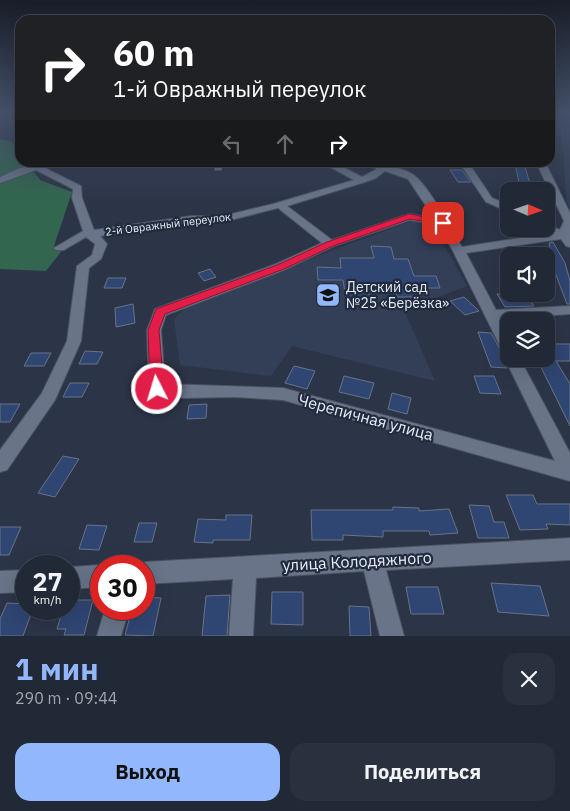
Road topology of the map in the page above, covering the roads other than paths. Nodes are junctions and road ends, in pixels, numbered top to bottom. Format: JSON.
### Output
{"nodes":[{"id":1,"x":335,"y":167,"type":"edge"},
{"id":2,"x":380,"y":167,"type":"edge"},
{"id":3,"x":466,"y":167,"type":"edge"},
{"id":4,"x":542,"y":167,"type":"edge"},
{"id":5,"x":383,"y":168,"type":"junction"},
{"id":6,"x":0,"y":180,"type":"edge"},
{"id":7,"x":362,"y":180,"type":"junction"},
{"id":8,"x":280,"y":205,"type":"junction"},
{"id":9,"x":500,"y":205,"type":"edge"},
{"id":10,"x":443,"y":223,"type":"junction"},
{"id":11,"x":555,"y":232,"type":"edge"},
{"id":12,"x":92,"y":233,"type":"junction"},
{"id":13,"x":568,"y":239,"type":"edge"},
{"id":14,"x":330,"y":244,"type":"junction"},
{"id":15,"x":60,"y":248,"type":"dead end"},
{"id":16,"x":459,"y":251,"type":"junction"},
{"id":17,"x":570,"y":310,"type":"edge"},
{"id":18,"x":492,"y":315,"type":"junction"},
{"id":19,"x":500,"y":331,"type":"edge"},
{"id":20,"x":517,"y":367,"type":"edge"},
{"id":21,"x":0,"y":464,"type":"edge"},
{"id":22,"x":570,"y":472,"type":"edge"},
{"id":23,"x":570,"y":549,"type":"edge"},
{"id":24,"x":372,"y":561,"type":"junction"},
{"id":25,"x":245,"y":566,"type":"junction"},
{"id":26,"x":155,"y":572,"type":"edge"},
{"id":27,"x":15,"y":581,"type":"edge"},
{"id":28,"x":0,"y":582,"type":"edge"},
{"id":29,"x":113,"y":620,"type":"edge"},
{"id":30,"x":109,"y":636,"type":"edge"},
{"id":31,"x":241,"y":636,"type":"edge"},
{"id":32,"x":392,"y":636,"type":"edge"}],
"edges":[{"from":1,"to":7,"type":"street"},
{"from":2,"to":5,"type":"street"},
{"from":3,"to":9,"type":"street"},
{"from":4,"to":13,"type":"street"},
{"from":5,"to":7,"type":"street","name":"2-й Овражный переулок"},
{"from":5,"to":10,"type":"street"},
{"from":6,"to":12,"type":"street"},
{"from":7,"to":8,"type":"street","name":"2-й Овражный переулок"},
{"from":8,"to":12,"type":"street","name":"2-й Овражный переулок"},
{"from":8,"to":14,"type":"street"},
{"from":10,"to":14,"type":"street"},
{"from":10,"to":16,"type":"street"},
{"from":11,"to":13,"type":"street"},
{"from":12,"to":15,"type":"street","name":"2-й Овражный переулок"},
{"from":12,"to":21,"type":"street"},
{"from":13,"to":16,"type":"street"},
{"from":14,"to":22,"type":"street","name":"Черепичная улица"},
{"from":16,"to":18,"type":"street"},
{"from":17,"to":18,"type":"street"},
{"from":18,"to":19,"type":"street"},
{"from":20,"to":22,"type":"street"},
{"from":23,"to":24,"type":"street","name":"улица Колодяжного"},
{"from":24,"to":25,"type":"street","name":"улица Колодяжного"},
{"from":24,"to":32,"type":"street"},
{"from":25,"to":26,"type":"street","name":"улица Колодяжного"},
{"from":25,"to":31,"type":"street"},
{"from":27,"to":28,"type":"street"},
{"from":29,"to":30,"type":"street"}]}
